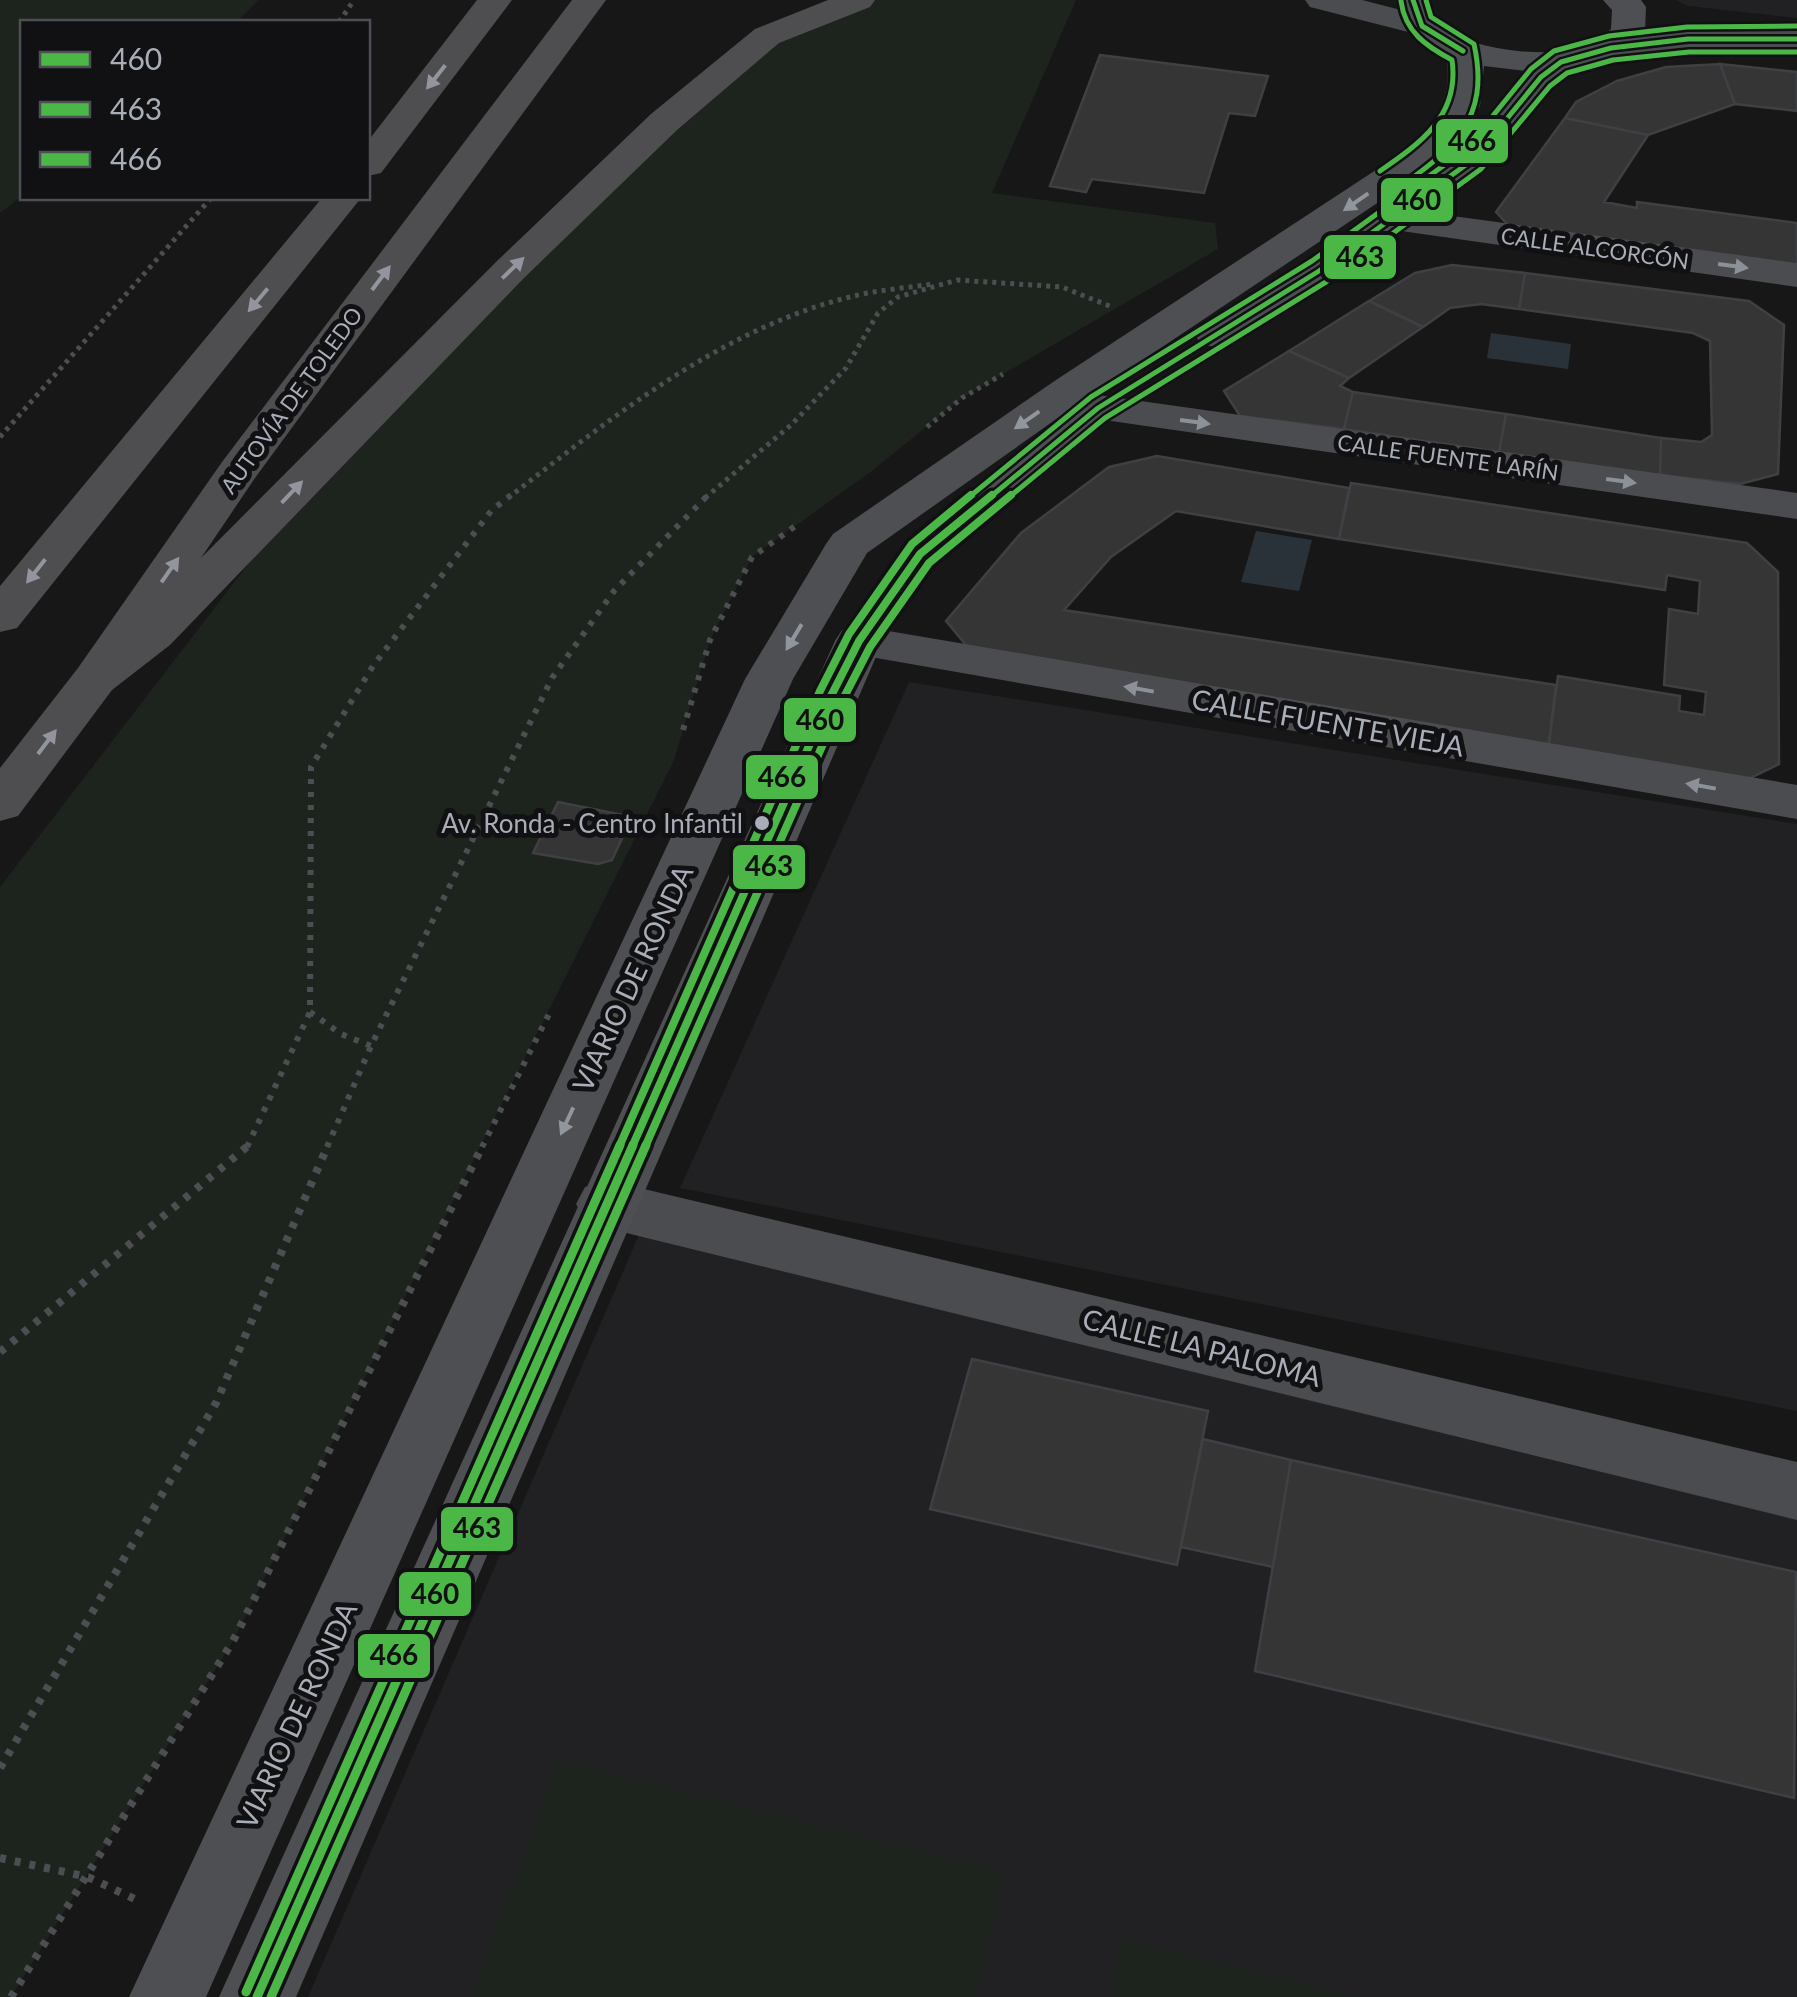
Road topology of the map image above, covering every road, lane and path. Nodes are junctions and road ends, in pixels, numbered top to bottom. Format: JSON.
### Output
{"nodes":[{"id":1,"x":495,"y":0,"type":"edge"},
{"id":2,"x":588,"y":0,"type":"edge"},
{"id":3,"x":858,"y":0,"type":"edge"},
{"id":4,"x":1322,"y":0,"type":"edge"},
{"id":5,"x":1624,"y":4,"type":"edge"},
{"id":6,"x":1432,"y":25,"type":"edge"},
{"id":7,"x":1797,"y":37,"type":"edge"},
{"id":8,"x":1586,"y":55,"type":"junction"},
{"id":9,"x":370,"y":162,"type":"edge"},
{"id":10,"x":208,"y":200,"type":"edge"},
{"id":11,"x":340,"y":200,"type":"edge"},
{"id":12,"x":1394,"y":220,"type":"junction"},
{"id":13,"x":1797,"y":275,"type":"edge"},
{"id":14,"x":957,"y":280,"type":"junction"},
{"id":15,"x":1165,"y":328,"type":"junction"},
{"id":16,"x":1098,"y":408,"type":"junction"},
{"id":17,"x":0,"y":437,"type":"edge"},
{"id":18,"x":1797,"y":506,"type":"edge"},
{"id":19,"x":0,"y":617,"type":"edge"},
{"id":20,"x":859,"y":641,"type":"junction"},
{"id":21,"x":95,"y":679,"type":"junction"},
{"id":22,"x":1797,"y":802,"type":"edge"},
{"id":23,"x":0,"y":804,"type":"edge"},
{"id":24,"x":310,"y":1012,"type":"junction"},
{"id":25,"x":370,"y":1046,"type":"junction"},
{"id":26,"x":606,"y":1204,"type":"junction"},
{"id":27,"x":0,"y":1352,"type":"edge"},
{"id":28,"x":1797,"y":1491,"type":"edge"},
{"id":29,"x":0,"y":1768,"type":"edge"},
{"id":30,"x":0,"y":1858,"type":"edge"},
{"id":31,"x":198,"y":1929,"type":"junction"},
{"id":32,"x":167,"y":1997,"type":"edge"},
{"id":33,"x":257,"y":1997,"type":"edge"}],
"edges":[{"from":1,"to":9,"type":"highway","one_way":true},
{"from":21,"to":2,"type":"highway","name":"AUTOVÍA DE TOLEDO","one_way":true},
{"from":21,"to":3,"type":"highway","one_way":true},
{"from":4,"to":6,"type":"street"},
{"from":5,"to":7,"type":"street"},
{"from":5,"to":8,"type":"main road"},
{"from":6,"to":8,"type":"main road"},
{"from":6,"to":15,"type":"main road","name":"VIARIO DE RONDA","one_way":true},
{"from":7,"to":8,"type":"street"},
{"from":8,"to":12,"type":"main road"},
{"from":10,"to":17,"type":"path"},
{"from":11,"to":19,"type":"highway","one_way":true},
{"from":12,"to":13,"type":"street","name":"CALLE ALCORCÓN","one_way":true},
{"from":12,"to":16,"type":"main road"},
{"from":14,"to":15,"type":"path"},
{"from":14,"to":24,"type":"path"},
{"from":14,"to":25,"type":"path"},
{"from":15,"to":31,"type":"main road","name":"VIARIO DE RONDA","one_way":true},
{"from":16,"to":18,"type":"street","name":"CALLE FUENTE LARÍN","one_way":true},
{"from":16,"to":20,"type":"main road"},
{"from":22,"to":20,"type":"street","name":"CALLE FUENTE VIEJA","one_way":true},
{"from":20,"to":26,"type":"main road"},
{"from":23,"to":21,"type":"highway","name":"AUTOVÍA DE TOLEDO","one_way":true},
{"from":24,"to":25,"type":"path"},
{"from":24,"to":27,"type":"path"},
{"from":25,"to":29,"type":"path"},
{"from":26,"to":28,"type":"street","name":"CALLE LA PALOMA"},
{"from":26,"to":33,"type":"main road"},
{"from":30,"to":31,"type":"path"},
{"from":31,"to":32,"type":"main road","name":"VIARIO DE RONDA"}]}
